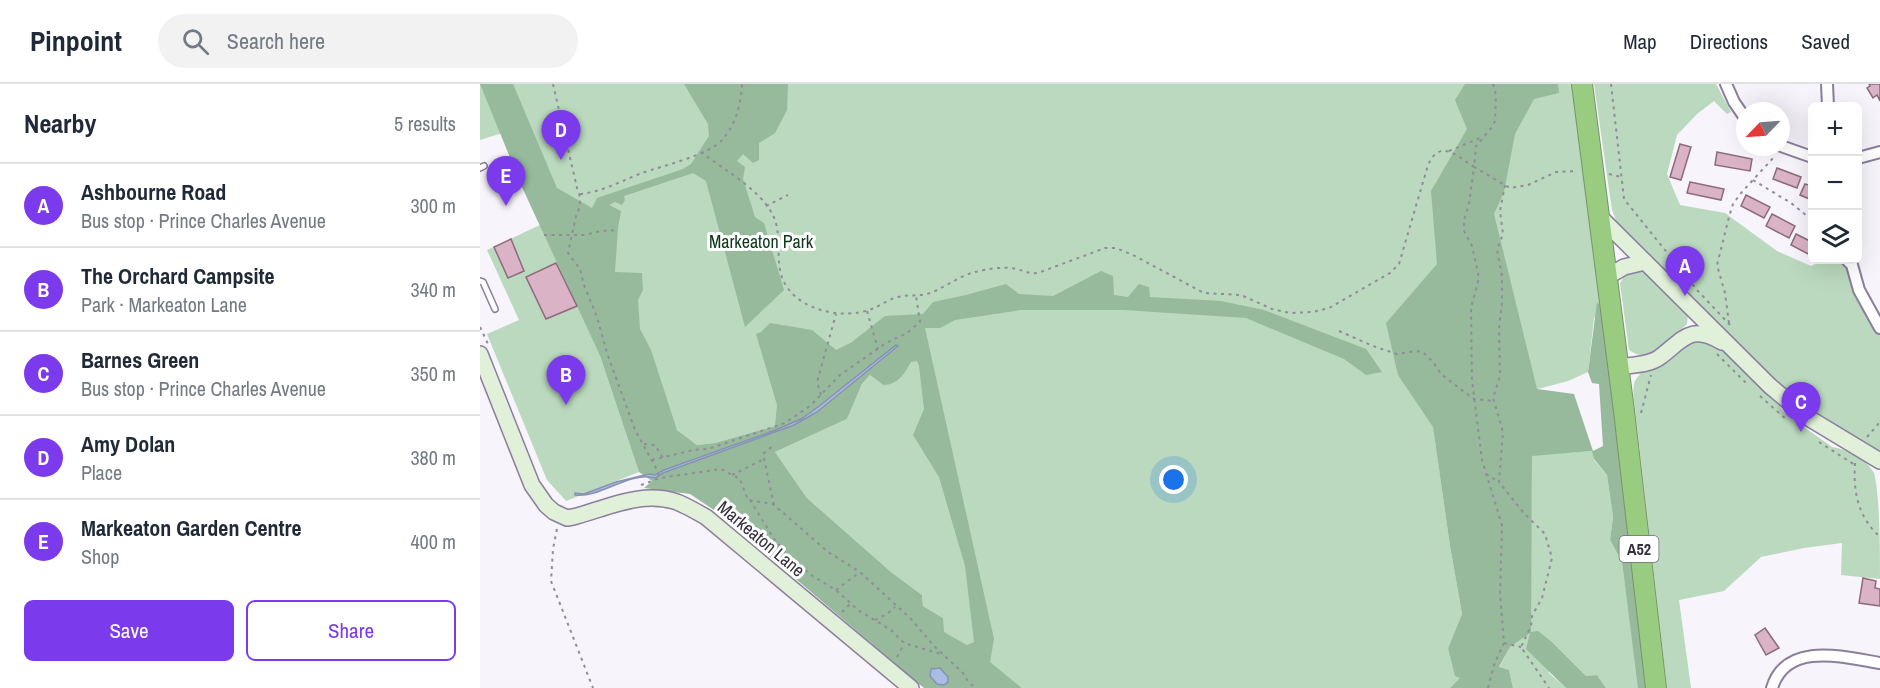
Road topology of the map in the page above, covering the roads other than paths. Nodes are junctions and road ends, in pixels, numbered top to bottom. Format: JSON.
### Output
{"nodes":[{"id":1,"x":1582,"y":84,"type":"edge"},
{"id":2,"x":1726,"y":84,"type":"edge"},
{"id":3,"x":1827,"y":84,"type":"edge"},
{"id":4,"x":1828,"y":102,"type":"edge"},
{"id":5,"x":1736,"y":105,"type":"edge"},
{"id":6,"x":1790,"y":150,"type":"edge"},
{"id":7,"x":1880,"y":152,"type":"edge"},
{"id":8,"x":1809,"y":156,"type":"edge"},
{"id":9,"x":1862,"y":157,"type":"edge"},
{"id":10,"x":1600,"y":217,"type":"junction"},
{"id":11,"x":1645,"y":262,"type":"junction"},
{"id":12,"x":1851,"y":264,"type":"edge"},
{"id":13,"x":1607,"y":277,"type":"junction"},
{"id":14,"x":480,"y":281,"type":"edge"},
{"id":15,"x":1880,"y":305,"type":"edge"},
{"id":16,"x":495,"y":309,"type":"dead end"},
{"id":17,"x":1871,"y":314,"type":"junction"},
{"id":18,"x":1880,"y":328,"type":"edge"},
{"id":19,"x":1732,"y":349,"type":"junction"},
{"id":20,"x":480,"y":354,"type":"edge"},
{"id":21,"x":1619,"y":367,"type":"junction"},
{"id":22,"x":1880,"y":461,"type":"edge"},
{"id":23,"x":1880,"y":663,"type":"edge"},
{"id":24,"x":911,"y":688,"type":"edge"},
{"id":25,"x":1656,"y":688,"type":"edge"},
{"id":26,"x":1772,"y":688,"type":"edge"}],
"edges":[{"from":1,"to":10,"type":"highway","number":"A52"},
{"from":2,"to":5,"type":"street"},
{"from":3,"to":4,"type":"street"},
{"from":6,"to":8,"type":"street"},
{"from":7,"to":9,"type":"street"},
{"from":10,"to":11,"type":"street"},
{"from":10,"to":13,"type":"highway","number":"A52"},
{"from":11,"to":13,"type":"street"},
{"from":11,"to":19,"type":"street"},
{"from":12,"to":17,"type":"street"},
{"from":13,"to":21,"type":"highway","number":"A52"},
{"from":14,"to":16,"type":"lane"},
{"from":15,"to":17,"type":"street"},
{"from":17,"to":18,"type":"street"},
{"from":19,"to":21,"type":"street"},
{"from":19,"to":22,"type":"street"},
{"from":20,"to":24,"type":"street","name":"Markeaton Lane"},
{"from":21,"to":25,"type":"highway","number":"A52"},
{"from":23,"to":26,"type":"street"}]}
